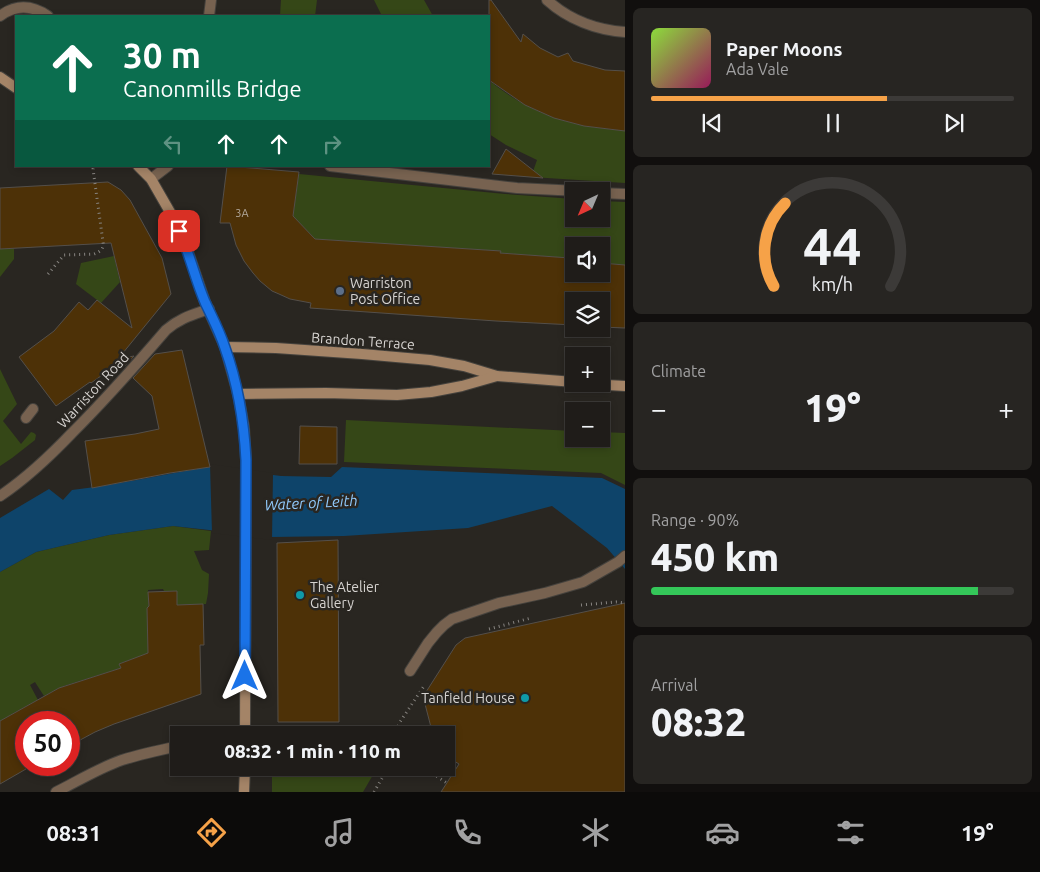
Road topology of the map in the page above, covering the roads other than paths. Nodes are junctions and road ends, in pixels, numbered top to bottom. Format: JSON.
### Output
{"nodes":[{"id":1,"x":211,"y":0,"type":"edge"},
{"id":2,"x":547,"y":0,"type":"edge"},
{"id":3,"x":46,"y":15,"type":"edge"},
{"id":4,"x":209,"y":15,"type":"edge"},
{"id":5,"x":0,"y":16,"type":"edge"},
{"id":6,"x":625,"y":32,"type":"edge"},
{"id":7,"x":0,"y":77,"type":"edge"},
{"id":8,"x":15,"y":87,"type":"edge"},
{"id":9,"x":139,"y":167,"type":"edge"},
{"id":10,"x":167,"y":167,"type":"edge"},
{"id":11,"x":338,"y":167,"type":"edge"},
{"id":12,"x":151,"y":179,"type":"junction"},
{"id":13,"x":565,"y":190,"type":"edge"},
{"id":14,"x":610,"y":193,"type":"edge"},
{"id":15,"x":625,"y":194,"type":"edge"},
{"id":16,"x":209,"y":309,"type":"junction"},
{"id":17,"x":225,"y":347,"type":"junction"},
{"id":18,"x":497,"y":376,"type":"junction"},
{"id":19,"x":565,"y":381,"type":"edge"},
{"id":20,"x":610,"y":385,"type":"edge"},
{"id":21,"x":625,"y":386,"type":"edge"},
{"id":22,"x":238,"y":394,"type":"junction"},
{"id":23,"x":0,"y":496,"type":"edge"},
{"id":24,"x":621,"y":559,"type":"edge"},
{"id":25,"x":410,"y":671,"type":"dead end"},
{"id":26,"x":243,"y":726,"type":"edge"},
{"id":27,"x":170,"y":748,"type":"edge"},
{"id":28,"x":244,"y":776,"type":"edge"},
{"id":29,"x":56,"y":792,"type":"edge"},
{"id":30,"x":244,"y":792,"type":"edge"}],
"edges":[{"from":1,"to":4,"type":"street"},
{"from":2,"to":6,"type":"street"},
{"from":3,"to":5,"type":"street"},
{"from":7,"to":8,"type":"main road"},
{"from":9,"to":12,"type":"main road"},
{"from":10,"to":12,"type":"street"},
{"from":11,"to":13,"type":"street"},
{"from":12,"to":16,"type":"main road"},
{"from":14,"to":15,"type":"street"},
{"from":16,"to":17,"type":"main road"},
{"from":16,"to":23,"type":"street","name":"Warriston Road"},
{"from":17,"to":18,"type":"main road","name":"Brandon Terrace"},
{"from":17,"to":22,"type":"main road"},
{"from":18,"to":19,"type":"main road","name":"Brandon Terrace"},
{"from":18,"to":22,"type":"main road","name":"Brandon Terrace"},
{"from":20,"to":21,"type":"main road"},
{"from":22,"to":26,"type":"main road"},
{"from":24,"to":25,"type":"street"},
{"from":27,"to":29,"type":"street"},
{"from":28,"to":30,"type":"main road"}]}
